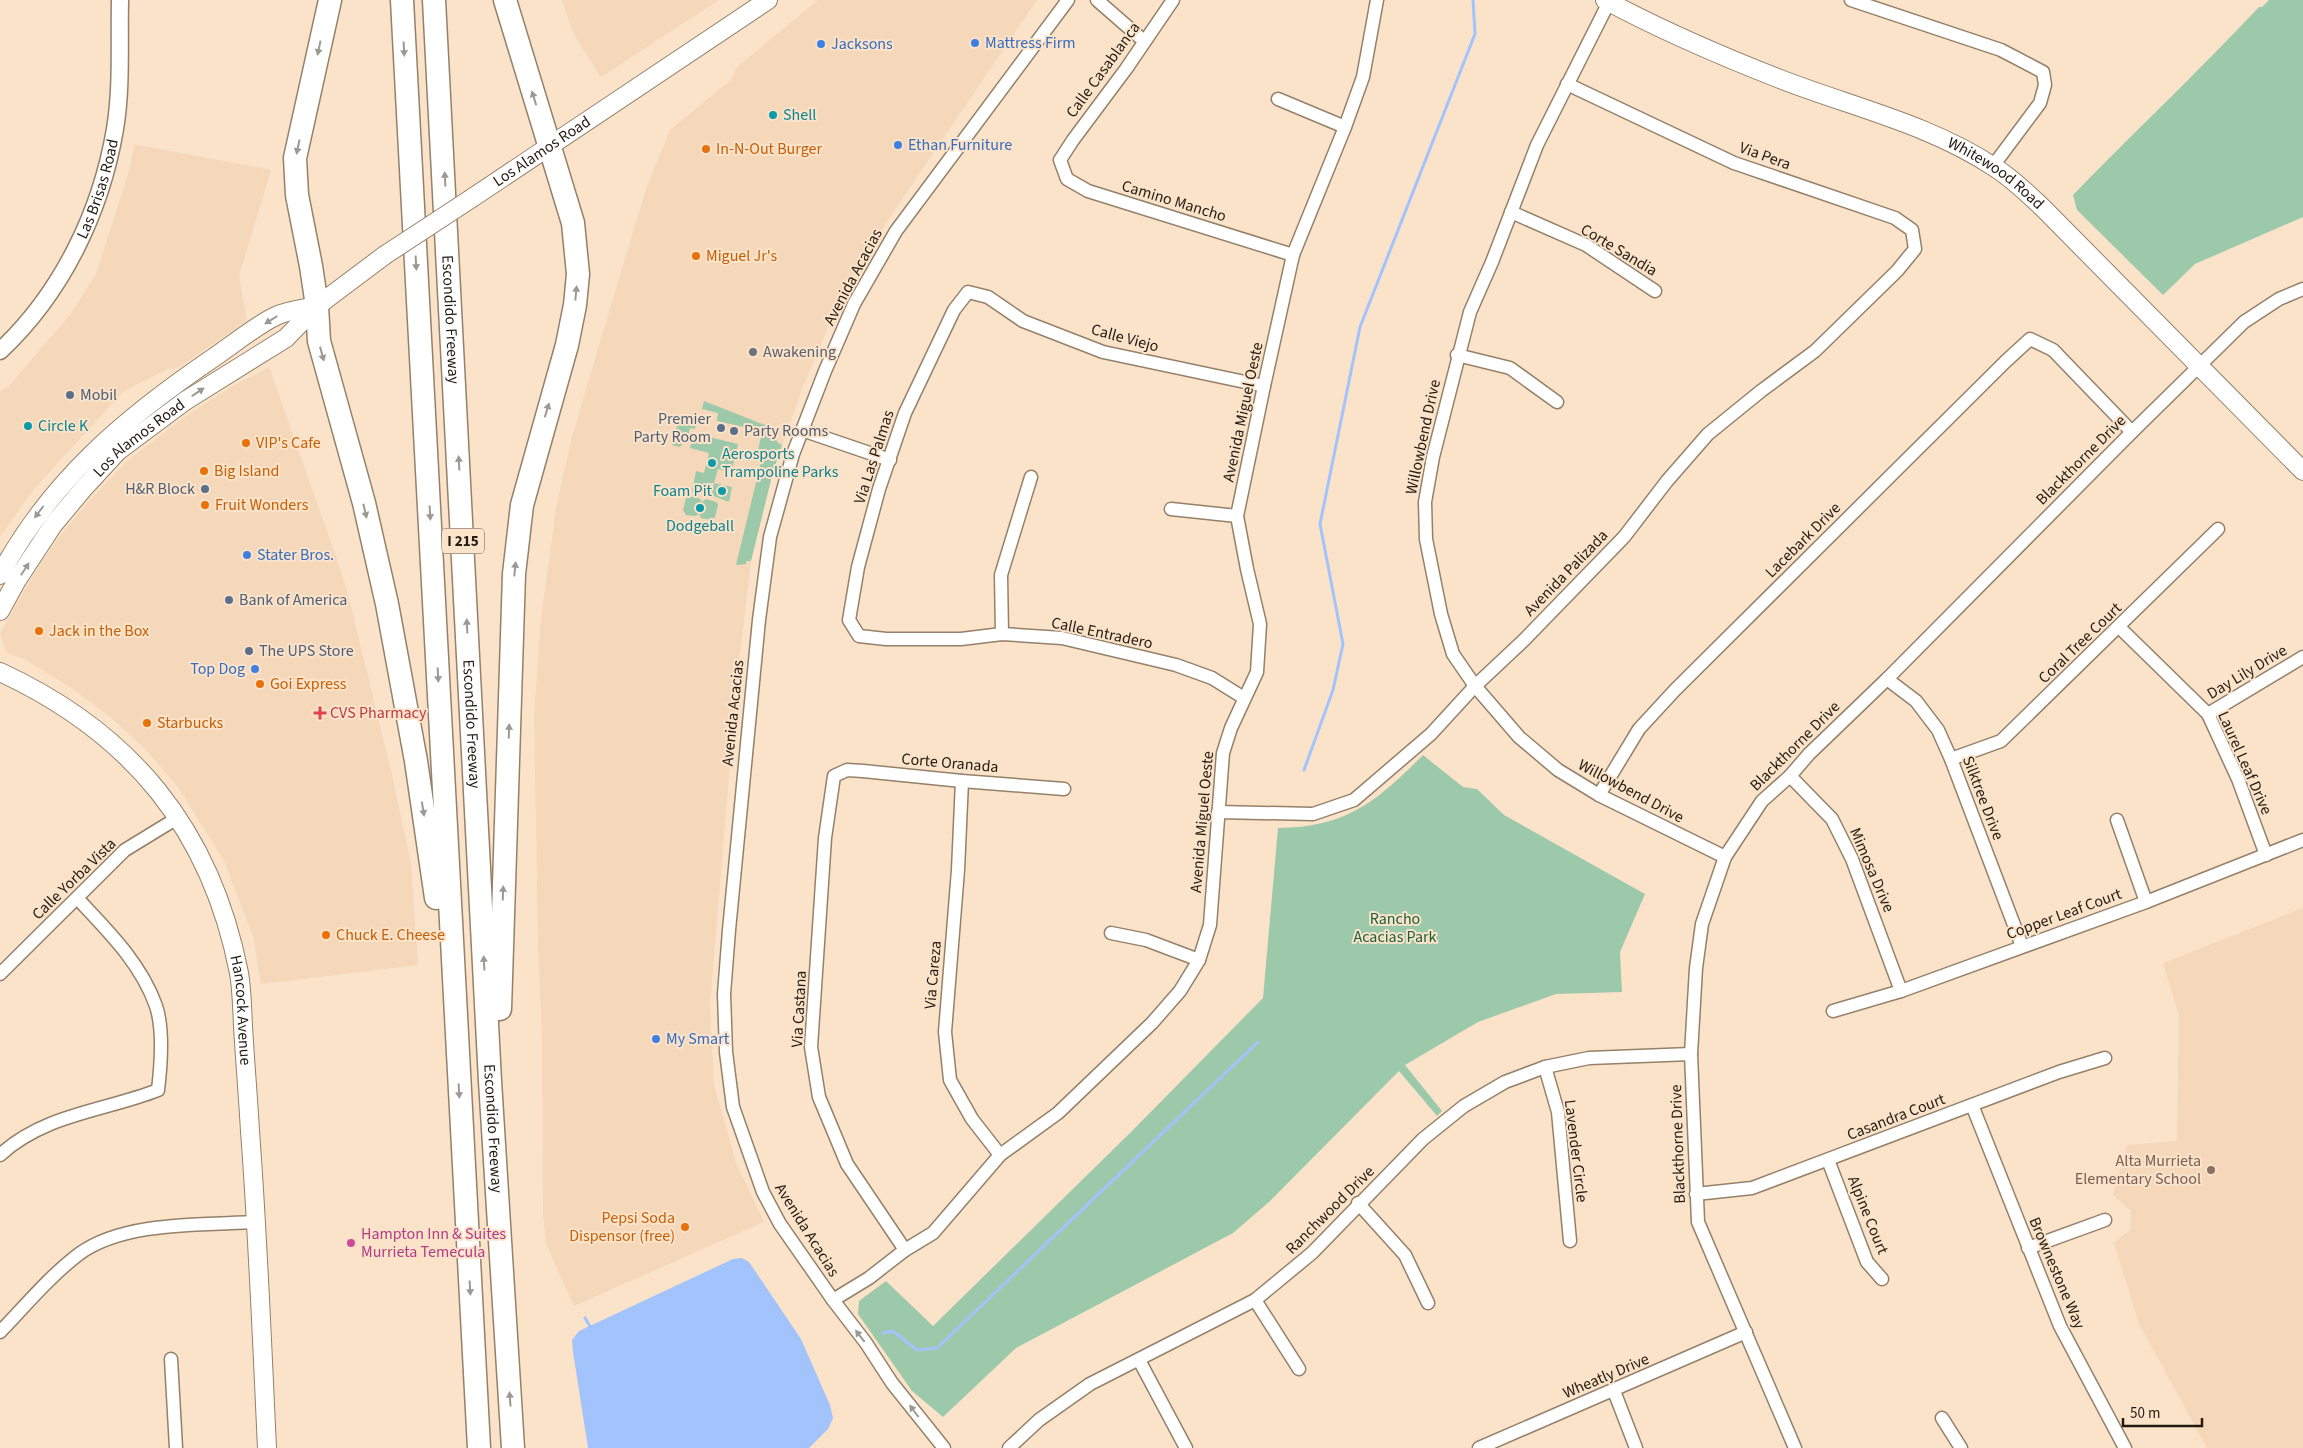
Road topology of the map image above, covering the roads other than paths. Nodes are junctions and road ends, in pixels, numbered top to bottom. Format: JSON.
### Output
{"nodes":[{"id":1,"x":120,"y":0,"type":"edge"},
{"id":2,"x":330,"y":0,"type":"edge"},
{"id":3,"x":402,"y":0,"type":"edge"},
{"id":4,"x":434,"y":0,"type":"edge"},
{"id":5,"x":505,"y":0,"type":"edge"},
{"id":6,"x":768,"y":0,"type":"edge"},
{"id":7,"x":1068,"y":0,"type":"edge"},
{"id":8,"x":1096,"y":0,"type":"edge"},
{"id":9,"x":1173,"y":0,"type":"edge"},
{"id":10,"x":1377,"y":0,"type":"edge"},
{"id":11,"x":1851,"y":0,"type":"edge"},
{"id":12,"x":1608,"y":1,"type":"edge"},
{"id":13,"x":1885,"y":6,"type":"edge"},
{"id":14,"x":1144,"y":41,"type":"junction"},
{"id":15,"x":1567,"y":84,"type":"junction"},
{"id":16,"x":1278,"y":99,"type":"dead end"},
{"id":17,"x":1345,"y":127,"type":"junction"},
{"id":18,"x":549,"y":145,"type":"junction"},
{"id":19,"x":1060,"y":160,"type":"joint"},
{"id":20,"x":1993,"y":166,"type":"junction"},
{"id":21,"x":1511,"y":212,"type":"junction"},
{"id":22,"x":1293,"y":255,"type":"junction"},
{"id":23,"x":1896,"y":272,"type":"joint"},
{"id":24,"x":2303,"y":289,"type":"edge"},
{"id":25,"x":1655,"y":291,"type":"dead end"},
{"id":26,"x":988,"y":297,"type":"joint"},
{"id":27,"x":317,"y":306,"type":"junction"},
{"id":28,"x":0,"y":351,"type":"edge"},
{"id":29,"x":1458,"y":355,"type":"junction"},
{"id":30,"x":2200,"y":367,"type":"junction"},
{"id":31,"x":1264,"y":386,"type":"junction"},
{"id":32,"x":156,"y":399,"type":"junction"},
{"id":33,"x":1556,"y":402,"type":"dead end"},
{"id":34,"x":802,"y":430,"type":"junction"},
{"id":35,"x":2132,"y":432,"type":"junction"},
{"id":36,"x":100,"y":445,"type":"junction"},
{"id":37,"x":118,"y":451,"type":"junction"},
{"id":38,"x":890,"y":460,"type":"junction"},
{"id":39,"x":2303,"y":472,"type":"edge"},
{"id":40,"x":1031,"y":477,"type":"dead end"},
{"id":41,"x":1172,"y":509,"type":"dead end"},
{"id":42,"x":64,"y":512,"type":"junction"},
{"id":43,"x":1237,"y":516,"type":"junction"},
{"id":44,"x":2218,"y":529,"type":"dead end"},
{"id":45,"x":0,"y":575,"type":"edge"},
{"id":46,"x":0,"y":610,"type":"edge"},
{"id":47,"x":2119,"y":627,"type":"junction"},
{"id":48,"x":1002,"y":634,"type":"junction"},
{"id":49,"x":886,"y":639,"type":"joint"},
{"id":50,"x":2303,"y":657,"type":"edge"},
{"id":51,"x":0,"y":672,"type":"edge"},
{"id":52,"x":1887,"y":680,"type":"junction"},
{"id":53,"x":1475,"y":686,"type":"junction"},
{"id":54,"x":1244,"y":698,"type":"junction"},
{"id":55,"x":2208,"y":714,"type":"junction"},
{"id":56,"x":1951,"y":759,"type":"junction"},
{"id":57,"x":834,"y":776,"type":"joint"},
{"id":58,"x":1790,"y":776,"type":"junction"},
{"id":59,"x":962,"y":782,"type":"junction"},
{"id":60,"x":1064,"y":789,"type":"dead end"},
{"id":61,"x":1600,"y":796,"type":"junction"},
{"id":62,"x":1218,"y":812,"type":"junction"},
{"id":63,"x":179,"y":817,"type":"junction"},
{"id":64,"x":2117,"y":820,"type":"dead end"},
{"id":65,"x":2303,"y":840,"type":"edge"},
{"id":66,"x":2266,"y":855,"type":"junction"},
{"id":67,"x":1725,"y":857,"type":"junction"},
{"id":68,"x":77,"y":898,"type":"junction"},
{"id":69,"x":2146,"y":902,"type":"junction"},
{"id":70,"x":1111,"y":933,"type":"dead end"},
{"id":71,"x":2022,"y":946,"type":"junction"},
{"id":72,"x":1198,"y":960,"type":"junction"},
{"id":73,"x":0,"y":974,"type":"edge"},
{"id":74,"x":1901,"y":991,"type":"junction"},
{"id":75,"x":1833,"y":1012,"type":"dead end"},
{"id":76,"x":456,"y":1042,"type":"junction"},
{"id":77,"x":1691,"y":1054,"type":"junction"},
{"id":78,"x":2105,"y":1058,"type":"dead end"},
{"id":79,"x":1545,"y":1067,"type":"junction"},
{"id":80,"x":490,"y":1081,"type":"junction"},
{"id":81,"x":1972,"y":1105,"type":"junction"},
{"id":82,"x":0,"y":1155,"type":"edge"},
{"id":83,"x":1000,"y":1155,"type":"junction"},
{"id":84,"x":1828,"y":1160,"type":"junction"},
{"id":85,"x":1696,"y":1194,"type":"junction"},
{"id":86,"x":1358,"y":1203,"type":"junction"},
{"id":87,"x":2105,"y":1220,"type":"dead end"},
{"id":88,"x":256,"y":1222,"type":"junction"},
{"id":89,"x":1570,"y":1241,"type":"dead end"},
{"id":90,"x":2028,"y":1248,"type":"junction"},
{"id":91,"x":905,"y":1250,"type":"junction"},
{"id":92,"x":1882,"y":1279,"type":"dead end"},
{"id":93,"x":833,"y":1300,"type":"junction"},
{"id":94,"x":1255,"y":1300,"type":"junction"},
{"id":95,"x":1428,"y":1304,"type":"dead end"},
{"id":96,"x":0,"y":1332,"type":"edge"},
{"id":97,"x":1746,"y":1332,"type":"junction"},
{"id":98,"x":171,"y":1359,"type":"dead end"},
{"id":99,"x":1139,"y":1360,"type":"junction"},
{"id":100,"x":1299,"y":1369,"type":"dead end"},
{"id":101,"x":1614,"y":1391,"type":"junction"},
{"id":102,"x":1942,"y":1418,"type":"dead end"},
{"id":103,"x":176,"y":1448,"type":"edge"},
{"id":104,"x":267,"y":1448,"type":"edge"},
{"id":105,"x":479,"y":1448,"type":"edge"},
{"id":106,"x":513,"y":1448,"type":"edge"},
{"id":107,"x":944,"y":1448,"type":"edge"},
{"id":108,"x":1009,"y":1448,"type":"edge"},
{"id":109,"x":1186,"y":1448,"type":"edge"},
{"id":110,"x":1479,"y":1448,"type":"edge"},
{"id":111,"x":1636,"y":1448,"type":"edge"},
{"id":112,"x":1796,"y":1448,"type":"edge"},
{"id":113,"x":1961,"y":1448,"type":"edge"},
{"id":114,"x":2125,"y":1448,"type":"edge"}],
"edges":[{"from":1,"to":28,"type":"street","name":"Las Brisas Road"},
{"from":2,"to":27,"type":"highway","one_way":true},
{"from":3,"to":76,"type":"highway","name":"Escondido Freeway","number":"I 215","one_way":true},
{"from":80,"to":4,"type":"highway","name":"Escondido Freeway","number":"I 215","one_way":true},
{"from":18,"to":5,"type":"highway","one_way":true},
{"from":6,"to":18,"type":"main road","name":"Los Alamos Road"},
{"from":7,"to":34,"type":"street","name":"Avenida Acacias"},
{"from":8,"to":14,"type":"street"},
{"from":9,"to":14,"type":"street","name":"Calle Casablanca"},
{"from":10,"to":17,"type":"street","name":"Avenida Miguel Oeste"},
{"from":11,"to":13,"type":"street"},
{"from":12,"to":15,"type":"street","name":"Willowbend Drive"},
{"from":12,"to":20,"type":"main road","name":"Whitewood Road"},
{"from":13,"to":20,"type":"street"},
{"from":14,"to":19,"type":"street","name":"Calle Casablanca"},
{"from":15,"to":21,"type":"street","name":"Willowbend Drive"},
{"from":15,"to":23,"type":"street","name":"Via Pera"},
{"from":16,"to":17,"type":"street"},
{"from":17,"to":22,"type":"street","name":"Avenida Miguel Oeste"},
{"from":18,"to":27,"type":"main road","name":"Los Alamos Road","bridge":true},
{"from":80,"to":18,"type":"highway","one_way":true},
{"from":19,"to":22,"type":"street","name":"Camino Mancho"},
{"from":20,"to":30,"type":"main road","name":"Whitewood Road"},
{"from":21,"to":25,"type":"street","name":"Corte Sandia"},
{"from":21,"to":29,"type":"street","name":"Willowbend Drive"},
{"from":22,"to":31,"type":"street","name":"Avenida Miguel Oeste"},
{"from":23,"to":53,"type":"street","name":"Avenida Palizada"},
{"from":24,"to":30,"type":"street","name":"Blackthorne Drive"},
{"from":26,"to":31,"type":"street","name":"Calle Viejo"},
{"from":26,"to":38,"type":"street","name":"Via Las Palmas"},
{"from":27,"to":32,"type":"main road","name":"Los Alamos Road","one_way":true},
{"from":37,"to":27,"type":"main road","name":"Los Alamos Road","one_way":true},
{"from":27,"to":76,"type":"highway","one_way":true},
{"from":29,"to":33,"type":"street"},
{"from":29,"to":53,"type":"street","name":"Willowbend Drive"},
{"from":30,"to":35,"type":"street","name":"Blackthorne Drive"},
{"from":30,"to":39,"type":"main road","name":"Whitewood Road"},
{"from":31,"to":43,"type":"street","name":"Avenida Miguel Oeste"},
{"from":32,"to":36,"type":"main road","name":"Los Alamos Road"},
{"from":32,"to":37,"type":"main road"},
{"from":34,"to":38,"type":"street"},
{"from":34,"to":93,"type":"street","name":"Avenida Acacias"},
{"from":35,"to":52,"type":"street","name":"Blackthorne Drive"},
{"from":35,"to":61,"type":"street","name":"Lacebark Drive"},
{"from":36,"to":42,"type":"main road"},
{"from":36,"to":45,"type":"main road","name":"Los Alamos Road","one_way":true},
{"from":37,"to":42,"type":"main road","name":"Los Alamos Road"},
{"from":38,"to":49,"type":"street","name":"Via Las Palmas"},
{"from":40,"to":48,"type":"street"},
{"from":41,"to":43,"type":"street"},
{"from":46,"to":42,"type":"main road","name":"Los Alamos Road","one_way":true},
{"from":43,"to":54,"type":"street","name":"Avenida Miguel Oeste"},
{"from":44,"to":47,"type":"street","name":"Coral Tree Court"},
{"from":47,"to":55,"type":"street","name":"Laurel Leaf Drive"},
{"from":47,"to":56,"type":"street","name":"Coral Tree Court"},
{"from":48,"to":49,"type":"street","name":"Calle Entradero"},
{"from":48,"to":54,"type":"street","name":"Calle Entradero"},
{"from":50,"to":55,"type":"street","name":"Day Lily Drive"},
{"from":51,"to":63,"type":"main road","name":"Hancock Avenue"},
{"from":52,"to":56,"type":"street","name":"Silktree Drive"},
{"from":52,"to":58,"type":"street","name":"Blackthorne Drive"},
{"from":53,"to":61,"type":"street","name":"Willowbend Drive"},
{"from":53,"to":62,"type":"street","name":"Avenida Palizada"},
{"from":54,"to":62,"type":"street","name":"Avenida Miguel Oeste"},
{"from":55,"to":66,"type":"street","name":"Laurel Leaf Drive"},
{"from":56,"to":71,"type":"street","name":"Silktree Drive"},
{"from":57,"to":59,"type":"street","name":"Corte Oranada"},
{"from":57,"to":91,"type":"street","name":"Via Castana"},
{"from":58,"to":67,"type":"street","name":"Blackthorne Drive"},
{"from":58,"to":74,"type":"street","name":"Mimosa Drive"},
{"from":59,"to":60,"type":"street","name":"Corte Oranada"},
{"from":59,"to":83,"type":"street","name":"Via Careza"},
{"from":61,"to":67,"type":"street","name":"Willowbend Drive"},
{"from":62,"to":72,"type":"street","name":"Avenida Miguel Oeste"},
{"from":63,"to":68,"type":"street","name":"Calle Yorba Vista"},
{"from":63,"to":88,"type":"main road","name":"Hancock Avenue"},
{"from":64,"to":69,"type":"street"},
{"from":65,"to":66,"type":"street","name":"Copper Leaf Court"},
{"from":66,"to":69,"type":"street","name":"Copper Leaf Court"},
{"from":67,"to":77,"type":"street","name":"Blackthorne Drive"},
{"from":68,"to":73,"type":"street","name":"Calle Yorba Vista"},
{"from":68,"to":82,"type":"street"},
{"from":69,"to":71,"type":"street","name":"Copper Leaf Court"},
{"from":70,"to":72,"type":"street"},
{"from":71,"to":74,"type":"street","name":"Copper Leaf Court"},
{"from":72,"to":83,"type":"street","name":"Avenida Miguel Oeste"},
{"from":74,"to":75,"type":"street","name":"Copper Leaf Court"},
{"from":76,"to":105,"type":"highway","name":"Escondido Freeway","number":"I 215","one_way":true},
{"from":77,"to":79,"type":"street","name":"Ranchwood Drive"},
{"from":77,"to":85,"type":"street","name":"Blackthorne Drive"},
{"from":78,"to":81,"type":"street","name":"Casandra Court"},
{"from":79,"to":86,"type":"street","name":"Ranchwood Drive"},
{"from":79,"to":89,"type":"street","name":"Lavender Circle"},
{"from":106,"to":80,"type":"highway","name":"Escondido Freeway","number":"I 215","one_way":true},
{"from":81,"to":84,"type":"street","name":"Casandra Court"},
{"from":81,"to":90,"type":"street","name":"Brownestone Way"},
{"from":83,"to":91,"type":"street","name":"Avenida Miguel Oeste"},
{"from":84,"to":85,"type":"street","name":"Casandra Court"},
{"from":84,"to":92,"type":"street","name":"Alpine Court"},
{"from":85,"to":97,"type":"street","name":"Blackthorne Drive"},
{"from":86,"to":94,"type":"street","name":"Ranchwood Drive"},
{"from":86,"to":95,"type":"street"},
{"from":87,"to":90,"type":"street"},
{"from":88,"to":96,"type":"street"},
{"from":88,"to":104,"type":"main road","name":"Hancock Avenue"},
{"from":90,"to":114,"type":"street","name":"Brownestone Way"},
{"from":91,"to":93,"type":"street","name":"Avenida Miguel Oeste"},
{"from":107,"to":93,"type":"street","name":"Avenida Acacias","one_way":true},
{"from":94,"to":99,"type":"street","name":"Ranchwood Drive"},
{"from":94,"to":100,"type":"street"},
{"from":97,"to":101,"type":"street","name":"Wheatly Drive"},
{"from":97,"to":112,"type":"street","name":"Blackthorne Drive"},
{"from":98,"to":103,"type":"street"},
{"from":99,"to":108,"type":"street","name":"Ranchwood Drive"},
{"from":99,"to":109,"type":"street"},
{"from":101,"to":110,"type":"street","name":"Wheatly Drive"},
{"from":101,"to":111,"type":"street"},
{"from":102,"to":113,"type":"street"}]}
